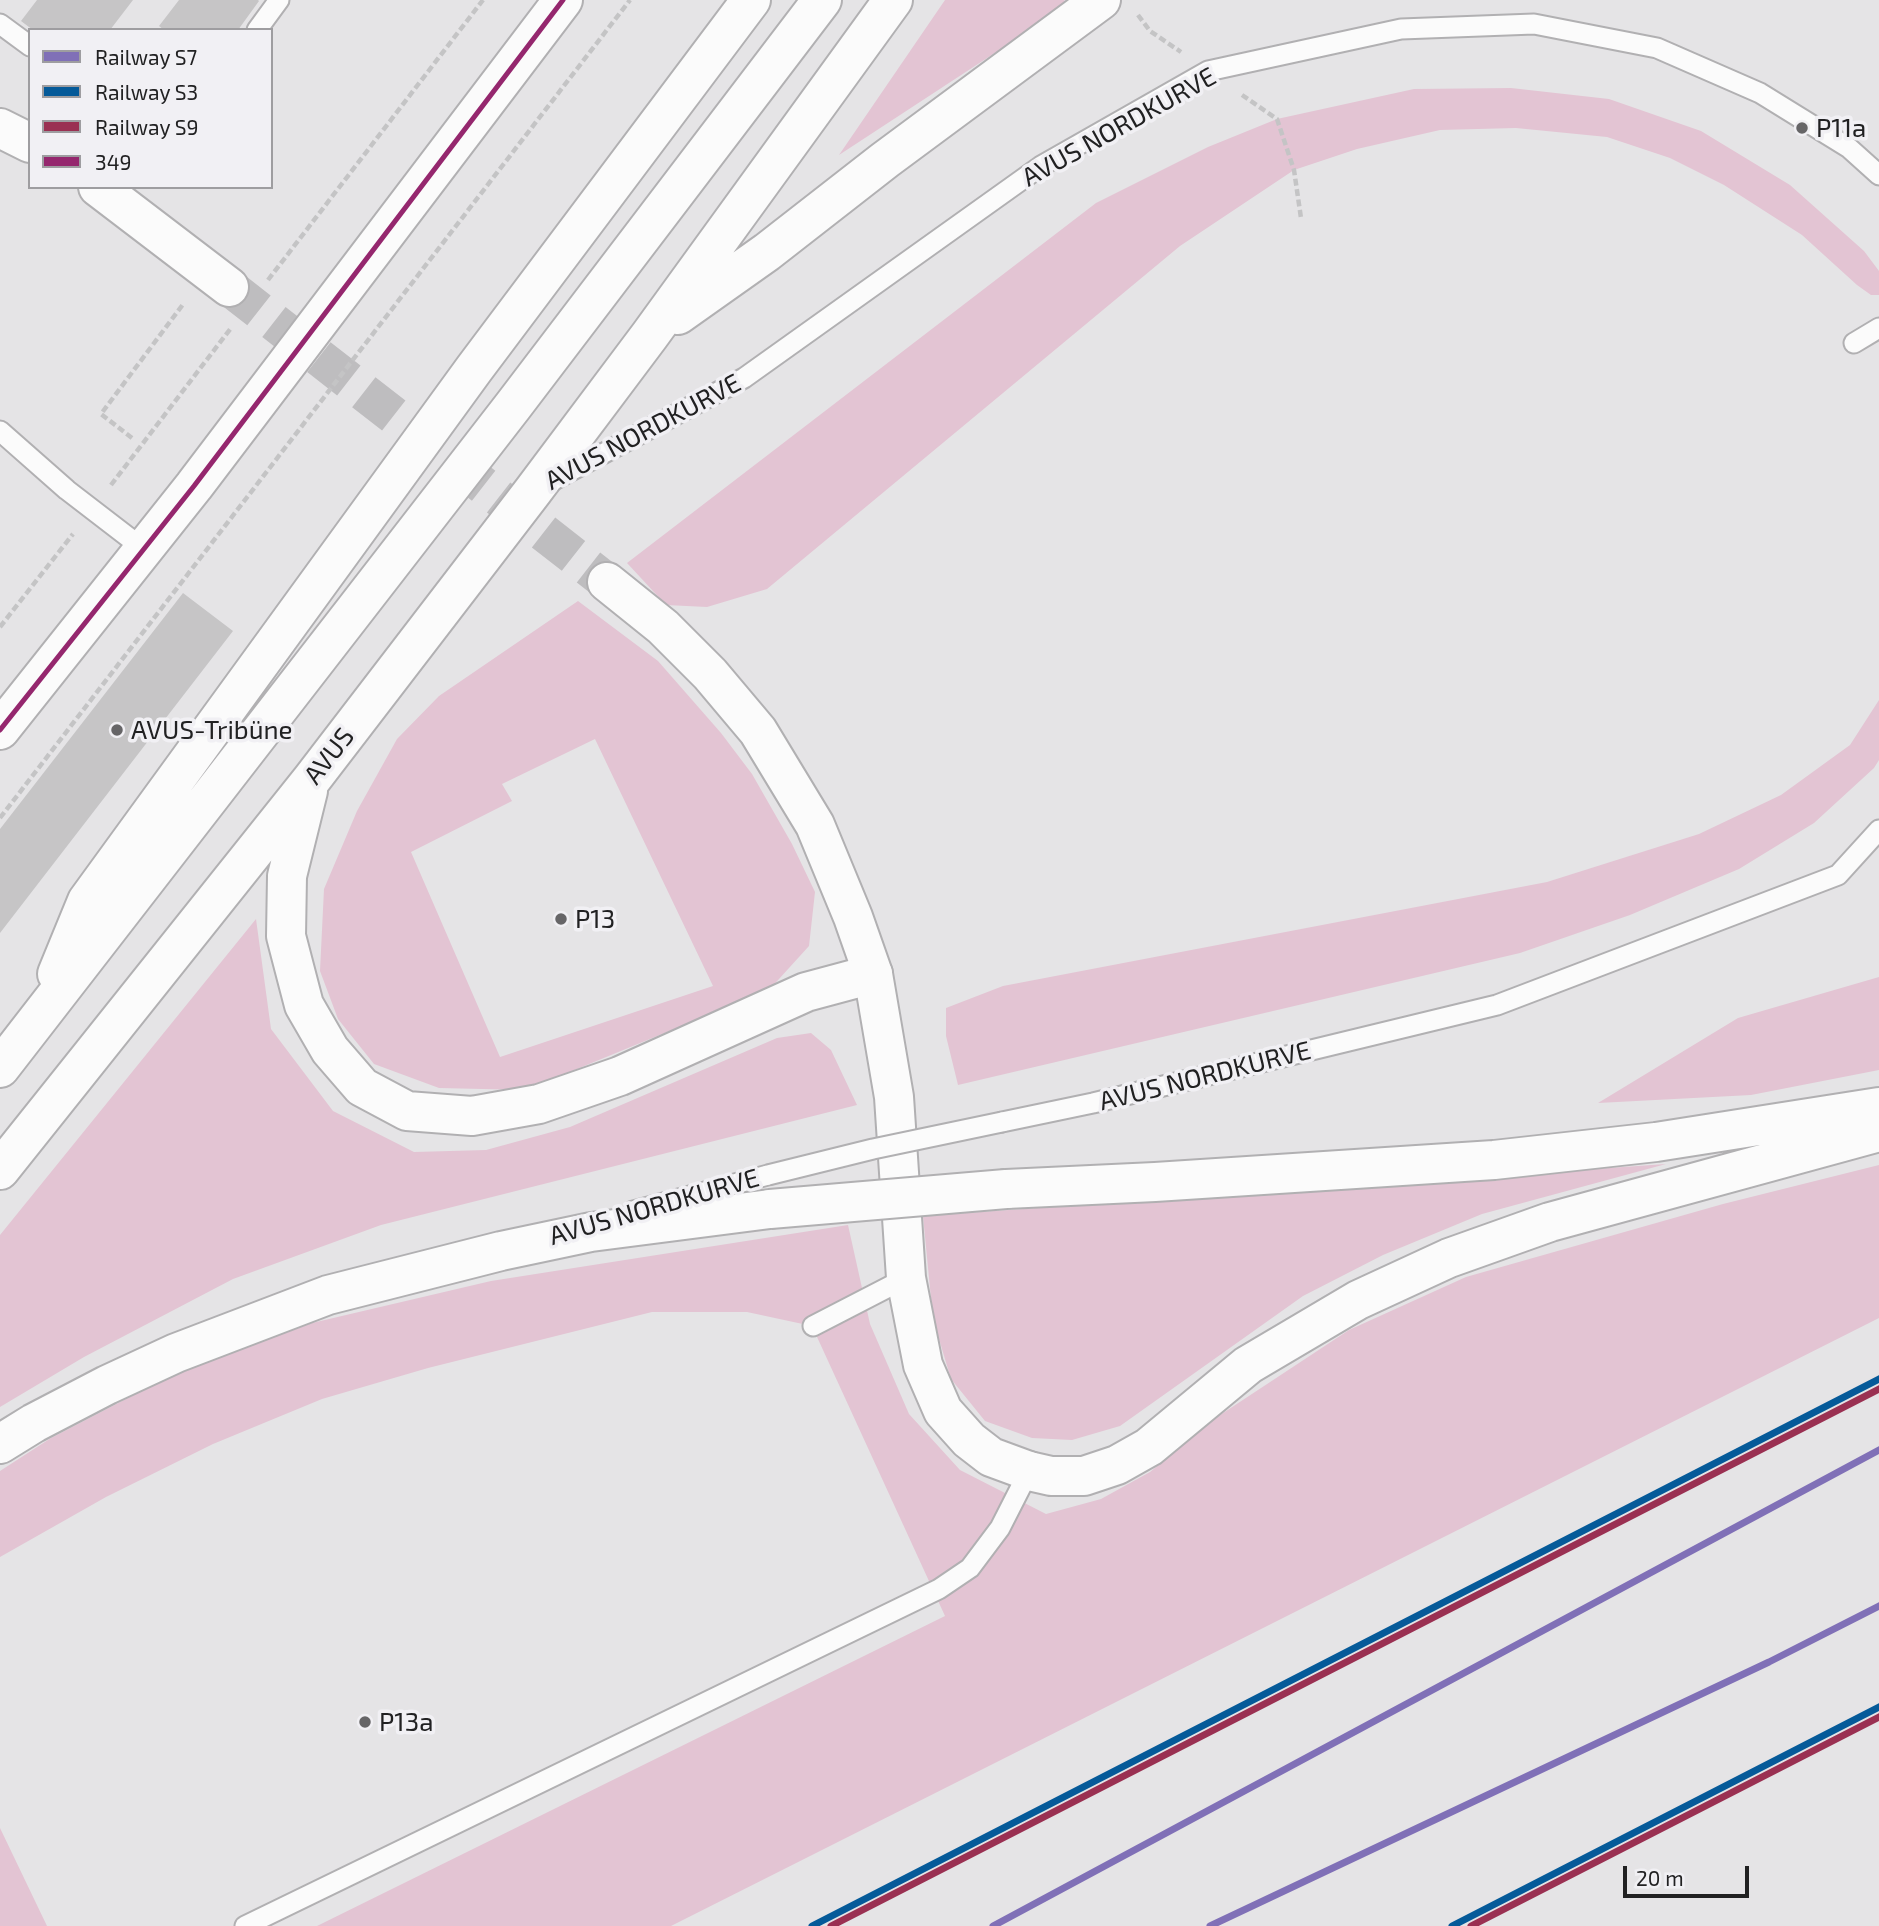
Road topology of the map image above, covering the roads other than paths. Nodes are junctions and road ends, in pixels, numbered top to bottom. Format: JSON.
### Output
{"nodes":[{"id":1,"x":279,"y":0,"type":"edge"},
{"id":2,"x":563,"y":0,"type":"edge"},
{"id":3,"x":751,"y":0,"type":"edge"},
{"id":4,"x":822,"y":0,"type":"edge"},
{"id":5,"x":893,"y":0,"type":"edge"},
{"id":6,"x":1101,"y":0,"type":"edge"},
{"id":7,"x":0,"y":24,"type":"edge"},
{"id":8,"x":258,"y":28,"type":"edge"},
{"id":9,"x":28,"y":45,"type":"edge"},
{"id":10,"x":0,"y":128,"type":"edge"},
{"id":11,"x":28,"y":142,"type":"edge"},
{"id":12,"x":1879,"y":175,"type":"edge"},
{"id":13,"x":101,"y":189,"type":"edge"},
{"id":14,"x":229,"y":287,"type":"tunnel mouth"},
{"id":15,"x":1879,"y":328,"type":"edge"},
{"id":16,"x":650,"y":335,"type":"junction"},
{"id":17,"x":1854,"y":343,"type":"dead end"},
{"id":18,"x":0,"y":431,"type":"edge"},
{"id":19,"x":533,"y":491,"type":"junction"},
{"id":20,"x":145,"y":550,"type":"junction"},
{"id":21,"x":607,"y":582,"type":"tunnel mouth"},
{"id":22,"x":0,"y":730,"type":"edge"},
{"id":23,"x":312,"y":779,"type":"junction"},
{"id":24,"x":1879,"y":830,"type":"edge"},
{"id":25,"x":873,"y":974,"type":"junction"},
{"id":26,"x":37,"y":1021,"type":"junction"},
{"id":27,"x":0,"y":1068,"type":"edge"},
{"id":28,"x":1879,"y":1107,"type":"edge"},
{"id":29,"x":1879,"y":1132,"type":"edge"},
{"id":30,"x":0,"y":1171,"type":"edge"},
{"id":31,"x":769,"y":1192,"type":"junction"},
{"id":32,"x":906,"y":1278,"type":"junction"},
{"id":33,"x":813,"y":1326,"type":"dead end"},
{"id":34,"x":0,"y":1444,"type":"edge"},
{"id":35,"x":1029,"y":1471,"type":"junction"},
{"id":36,"x":245,"y":1926,"type":"edge"}],
"edges":[{"from":1,"to":8,"type":"lane"},
{"from":2,"to":20,"type":"main road"},
{"from":3,"to":26,"type":"main road"},
{"from":4,"to":26,"type":"main road"},
{"from":5,"to":16,"type":"main road","name":"AVUS"},
{"from":6,"to":16,"type":"main road"},
{"from":7,"to":9,"type":"lane"},
{"from":10,"to":11,"type":"main road"},
{"from":12,"to":19,"type":"lane","name":"AVUS NORDKURVE"},
{"from":13,"to":14,"type":"main road"},
{"from":15,"to":17,"type":"lane"},
{"from":16,"to":19,"type":"main road","name":"AVUS"},
{"from":18,"to":20,"type":"lane"},
{"from":19,"to":23,"type":"main road","name":"AVUS"},
{"from":20,"to":22,"type":"main road"},
{"from":21,"to":25,"type":"main road"},
{"from":23,"to":25,"type":"main road"},
{"from":23,"to":30,"type":"main road","name":"AVUS"},
{"from":24,"to":31,"type":"lane","name":"AVUS NORDKURVE","bridge":true},
{"from":25,"to":32,"type":"main road"},
{"from":26,"to":27,"type":"main road"},
{"from":28,"to":31,"type":"main road","bridge":true},
{"from":29,"to":35,"type":"main road"},
{"from":31,"to":34,"type":"main road"},
{"from":32,"to":33,"type":"lane"},
{"from":32,"to":35,"type":"main road"},
{"from":35,"to":36,"type":"lane"}]}
